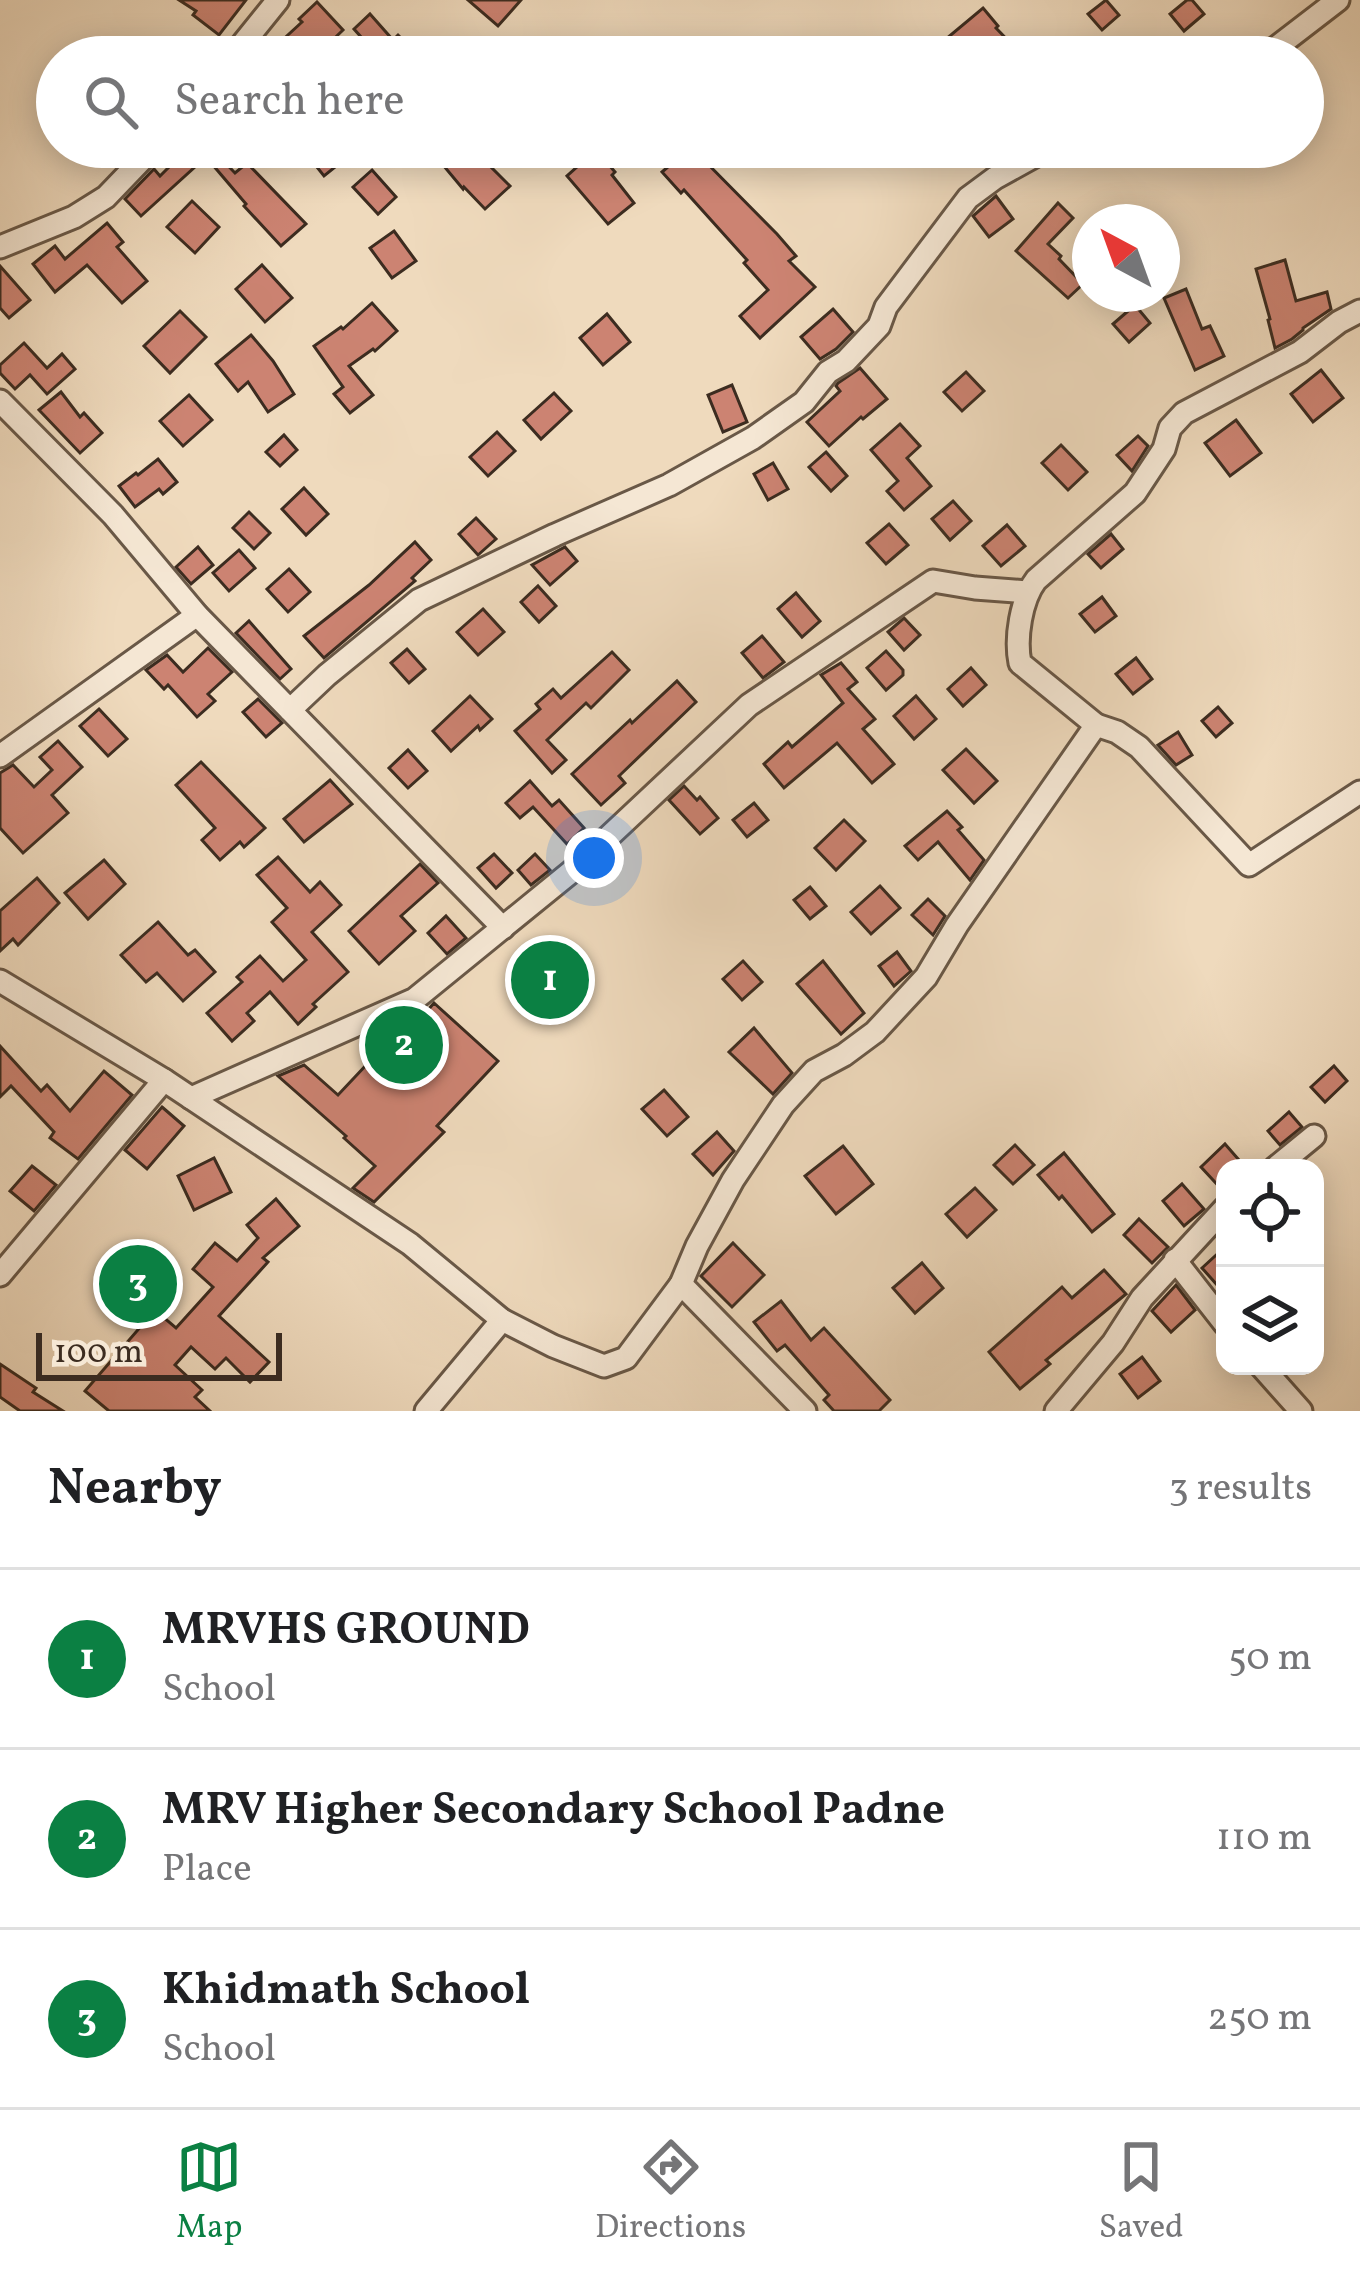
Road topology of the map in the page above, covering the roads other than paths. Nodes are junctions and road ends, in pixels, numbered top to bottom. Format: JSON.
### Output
{"nodes":[{"id":1,"x":278,"y":0,"type":"edge"},
{"id":2,"x":1338,"y":0,"type":"edge"},
{"id":3,"x":249,"y":36,"type":"edge"},
{"id":4,"x":1291,"y":36,"type":"edge"},
{"id":5,"x":134,"y":168,"type":"edge"},
{"id":6,"x":1013,"y":168,"type":"edge"},
{"id":7,"x":0,"y":247,"type":"edge"},
{"id":8,"x":1360,"y":311,"type":"edge"},
{"id":9,"x":0,"y":401,"type":"edge"},
{"id":10,"x":9,"y":426,"type":"edge"},
{"id":11,"x":1028,"y":592,"type":"junction"},
{"id":12,"x":196,"y":615,"type":"junction"},
{"id":13,"x":290,"y":710,"type":"junction"},
{"id":14,"x":1096,"y":724,"type":"junction"},
{"id":15,"x":0,"y":756,"type":"edge"},
{"id":16,"x":1360,"y":792,"type":"edge"},
{"id":17,"x":502,"y":928,"type":"junction"},
{"id":18,"x":0,"y":981,"type":"edge"},
{"id":19,"x":164,"y":1080,"type":"junction"},
{"id":20,"x":191,"y":1098,"type":"junction"},
{"id":21,"x":1314,"y":1136,"type":"dead end"},
{"id":22,"x":1286,"y":1159,"type":"edge"},
{"id":23,"x":1216,"y":1217,"type":"edge"},
{"id":24,"x":1175,"y":1260,"type":"junction"},
{"id":25,"x":0,"y":1275,"type":"edge"},
{"id":26,"x":682,"y":1284,"type":"junction"},
{"id":27,"x":1216,"y":1312,"type":"edge"},
{"id":28,"x":502,"y":1320,"type":"junction"},
{"id":29,"x":1269,"y":1375,"type":"edge"},
{"id":30,"x":426,"y":1411,"type":"edge"},
{"id":31,"x":805,"y":1411,"type":"edge"},
{"id":32,"x":1056,"y":1411,"type":"edge"},
{"id":33,"x":1301,"y":1411,"type":"edge"}],
"edges":[{"from":1,"to":3,"type":"street"},
{"from":2,"to":4,"type":"street"},
{"from":5,"to":7,"type":"street"},
{"from":6,"to":13,"type":"street"},
{"from":8,"to":11,"type":"street"},
{"from":9,"to":10,"type":"street"},
{"from":10,"to":12,"type":"street"},
{"from":11,"to":14,"type":"street"},
{"from":11,"to":17,"type":"street"},
{"from":12,"to":13,"type":"street"},
{"from":12,"to":15,"type":"street"},
{"from":13,"to":17,"type":"street"},
{"from":14,"to":16,"type":"street"},
{"from":14,"to":26,"type":"street"},
{"from":17,"to":20,"type":"street"},
{"from":18,"to":19,"type":"street"},
{"from":19,"to":20,"type":"street"},
{"from":19,"to":25,"type":"street"},
{"from":20,"to":28,"type":"street"},
{"from":21,"to":22,"type":"street"},
{"from":23,"to":24,"type":"street"},
{"from":24,"to":27,"type":"street"},
{"from":24,"to":32,"type":"street"},
{"from":26,"to":28,"type":"street"},
{"from":26,"to":31,"type":"street"},
{"from":28,"to":30,"type":"street"},
{"from":29,"to":33,"type":"street"}]}
